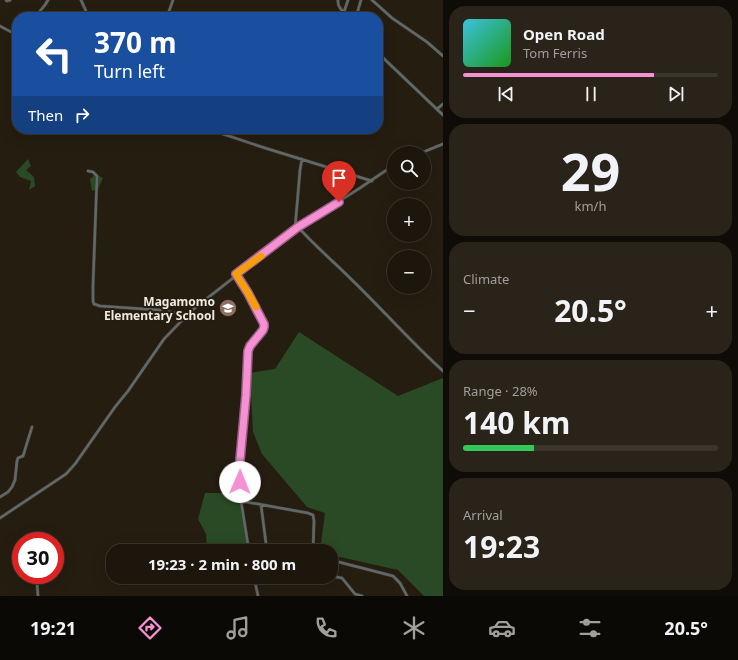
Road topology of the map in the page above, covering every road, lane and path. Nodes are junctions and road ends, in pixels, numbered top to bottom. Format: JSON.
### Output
{"nodes":[{"id":1,"x":6,"y":0,"type":"edge"},
{"id":2,"x":10,"y":0,"type":"edge"},
{"id":3,"x":48,"y":0,"type":"edge"},
{"id":4,"x":81,"y":0,"type":"edge"},
{"id":5,"x":173,"y":0,"type":"edge"},
{"id":6,"x":338,"y":0,"type":"edge"},
{"id":7,"x":348,"y":0,"type":"edge"},
{"id":8,"x":361,"y":0,"type":"edge"},
{"id":9,"x":372,"y":0,"type":"edge"},
{"id":10,"x":40,"y":12,"type":"edge"},
{"id":11,"x":87,"y":12,"type":"edge"},
{"id":12,"x":169,"y":12,"type":"edge"},
{"id":13,"x":344,"y":12,"type":"joint"},
{"id":14,"x":357,"y":12,"type":"edge"},
{"id":15,"x":0,"y":26,"type":"edge"},
{"id":16,"x":12,"y":32,"type":"edge"},
{"id":17,"x":443,"y":56,"type":"edge"},
{"id":18,"x":383,"y":58,"type":"edge"},
{"id":19,"x":443,"y":104,"type":"edge"},
{"id":20,"x":437,"y":110,"type":"junction"},
{"id":21,"x":443,"y":115,"type":"edge"},
{"id":22,"x":223,"y":134,"type":"edge"},
{"id":23,"x":443,"y":144,"type":"edge"},
{"id":24,"x":431,"y":149,"type":"edge"},
{"id":25,"x":302,"y":160,"type":"junction"},
{"id":26,"x":387,"y":170,"type":"edge"},
{"id":27,"x":88,"y":171,"type":"dead end"},
{"id":28,"x":372,"y":181,"type":"junction"},
{"id":29,"x":296,"y":228,"type":"junction"},
{"id":30,"x":236,"y":274,"type":"junction"},
{"id":31,"x":186,"y":315,"type":"junction"},
{"id":32,"x":443,"y":371,"type":"edge"},
{"id":33,"x":32,"y":427,"type":"dead end"},
{"id":34,"x":240,"y":482,"type":"junction"},
{"id":35,"x":249,"y":483,"type":"dead end"},
{"id":36,"x":0,"y":497,"type":"edge"},
{"id":37,"x":241,"y":501,"type":"junction"},
{"id":38,"x":261,"y":505,"type":"junction"},
{"id":39,"x":0,"y":518,"type":"edge"},
{"id":40,"x":248,"y":544,"type":"edge"},
{"id":41,"x":266,"y":544,"type":"edge"},
{"id":42,"x":313,"y":544,"type":"edge"},
{"id":43,"x":338,"y":562,"type":"edge"},
{"id":44,"x":338,"y":577,"type":"edge"},
{"id":45,"x":37,"y":584,"type":"edge"},
{"id":46,"x":255,"y":584,"type":"edge"},
{"id":47,"x":38,"y":596,"type":"edge"},
{"id":48,"x":258,"y":596,"type":"edge"},
{"id":49,"x":362,"y":596,"type":"edge"},
{"id":50,"x":407,"y":596,"type":"edge"}],
"edges":[{"from":1,"to":2,"type":"street"},
{"from":3,"to":10,"type":"street"},
{"from":4,"to":11,"type":"street"},
{"from":5,"to":12,"type":"street"},
{"from":6,"to":13,"type":"street"},
{"from":7,"to":13,"type":"street"},
{"from":8,"to":14,"type":"street"},
{"from":9,"to":17,"type":"street"},
{"from":15,"to":16,"type":"street"},
{"from":18,"to":20,"type":"street"},
{"from":19,"to":20,"type":"street"},
{"from":20,"to":21,"type":"street"},
{"from":22,"to":25,"type":"street"},
{"from":23,"to":24,"type":"street"},
{"from":25,"to":28,"type":"street"},
{"from":25,"to":29,"type":"street"},
{"from":26,"to":28,"type":"street"},
{"from":27,"to":31,"type":"street"},
{"from":28,"to":29,"type":"street"},
{"from":29,"to":30,"type":"street"},
{"from":29,"to":32,"type":"street"},
{"from":30,"to":31,"type":"street"},
{"from":30,"to":34,"type":"street"},
{"from":31,"to":39,"type":"street"},
{"from":33,"to":36,"type":"street"},
{"from":34,"to":35,"type":"street"},
{"from":34,"to":37,"type":"street"},
{"from":37,"to":38,"type":"street"},
{"from":37,"to":40,"type":"street"},
{"from":38,"to":41,"type":"street"},
{"from":38,"to":42,"type":"street"},
{"from":43,"to":50,"type":"street"},
{"from":44,"to":49,"type":"street"},
{"from":45,"to":47,"type":"street"},
{"from":46,"to":48,"type":"street"}]}
